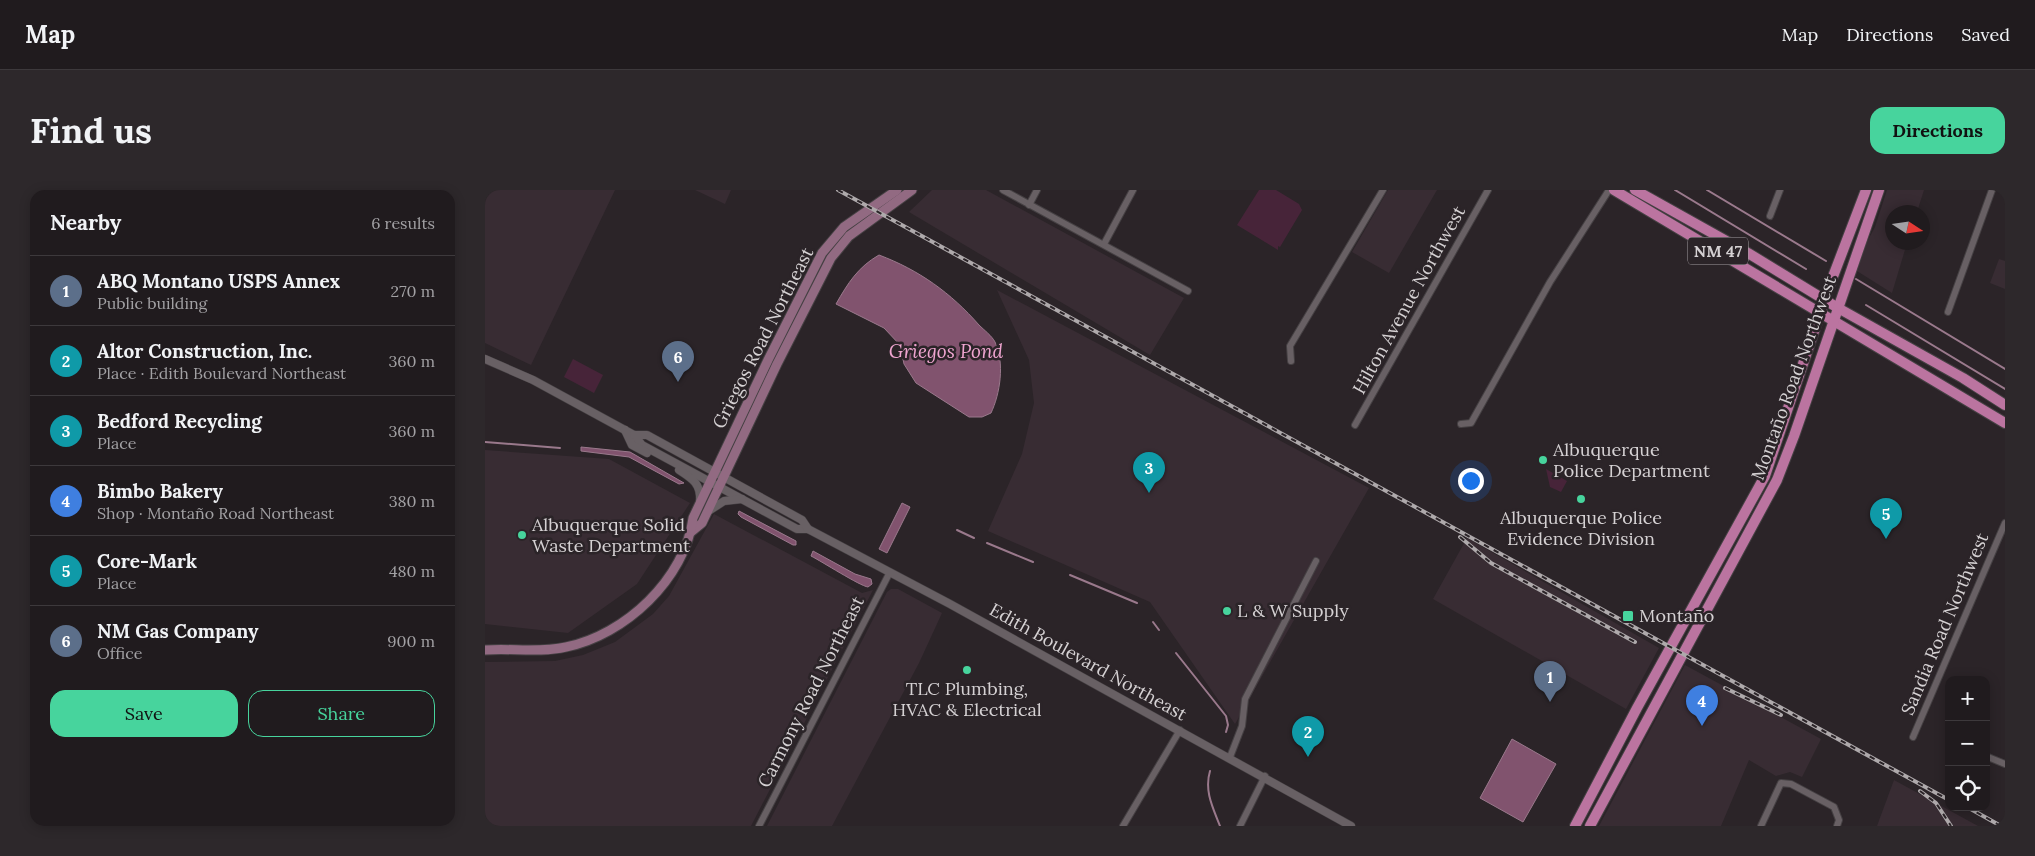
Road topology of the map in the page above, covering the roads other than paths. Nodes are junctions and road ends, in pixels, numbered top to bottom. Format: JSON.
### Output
{"nodes":[{"id":1,"x":897,"y":190,"type":"edge"},
{"id":2,"x":912,"y":190,"type":"edge"},
{"id":3,"x":1003,"y":190,"type":"edge"},
{"id":4,"x":1037,"y":190,"type":"edge"},
{"id":5,"x":1133,"y":190,"type":"edge"},
{"id":6,"x":1383,"y":190,"type":"edge"},
{"id":7,"x":1488,"y":190,"type":"edge"},
{"id":8,"x":1609,"y":190,"type":"edge"},
{"id":9,"x":1614,"y":190,"type":"edge"},
{"id":10,"x":1635,"y":190,"type":"edge"},
{"id":11,"x":1780,"y":190,"type":"edge"},
{"id":12,"x":1866,"y":190,"type":"edge"},
{"id":13,"x":1879,"y":190,"type":"edge"},
{"id":14,"x":1991,"y":190,"type":"edge"},
{"id":15,"x":1029,"y":205,"type":"junction"},
{"id":16,"x":1770,"y":216,"type":"dead end"},
{"id":17,"x":1104,"y":244,"type":"junction"},
{"id":18,"x":1188,"y":291,"type":"dead end"},
{"id":19,"x":1825,"y":300,"type":"junction"},
{"id":20,"x":1838,"y":308,"type":"junction"},
{"id":21,"x":1948,"y":312,"type":"dead end"},
{"id":22,"x":1821,"y":314,"type":"junction"},
{"id":23,"x":1834,"y":321,"type":"junction"},
{"id":24,"x":485,"y":359,"type":"edge"},
{"id":25,"x":1291,"y":361,"type":"dead end"},
{"id":26,"x":2005,"y":405,"type":"edge"},
{"id":27,"x":2005,"y":423,"type":"edge"},
{"id":28,"x":1461,"y":424,"type":"dead end"},
{"id":29,"x":1355,"y":425,"type":"dead end"},
{"id":30,"x":625,"y":430,"type":"junction"},
{"id":31,"x":634,"y":435,"type":"junction"},
{"id":32,"x":715,"y":471,"type":"junction"},
{"id":33,"x":725,"y":476,"type":"junction"},
{"id":34,"x":710,"y":482,"type":"junction"},
{"id":35,"x":720,"y":487,"type":"junction"},
{"id":36,"x":742,"y":499,"type":"junction"},
{"id":37,"x":700,"y":502,"type":"junction"},
{"id":38,"x":707,"y":512,"type":"junction"},
{"id":39,"x":2005,"y":522,"type":"edge"},
{"id":40,"x":808,"y":529,"type":"junction"},
{"id":41,"x":691,"y":532,"type":"junction"},
{"id":42,"x":1316,"y":561,"type":"dead end"},
{"id":43,"x":890,"y":572,"type":"junction"},
{"id":44,"x":485,"y":650,"type":"edge"},
{"id":45,"x":1180,"y":730,"type":"junction"},
{"id":46,"x":1913,"y":737,"type":"dead end"},
{"id":47,"x":1230,"y":757,"type":"junction"},
{"id":48,"x":1990,"y":758,"type":"edge"},
{"id":49,"x":2005,"y":764,"type":"edge"},
{"id":50,"x":1265,"y":776,"type":"junction"},
{"id":51,"x":1838,"y":823,"type":"edge"},
{"id":52,"x":759,"y":826,"type":"edge"},
{"id":53,"x":1123,"y":826,"type":"edge"},
{"id":54,"x":1240,"y":826,"type":"edge"},
{"id":55,"x":1351,"y":826,"type":"edge"},
{"id":56,"x":1575,"y":826,"type":"edge"},
{"id":57,"x":1590,"y":826,"type":"edge"},
{"id":58,"x":1761,"y":826,"type":"edge"}],
"edges":[{"from":1,"to":32,"type":"main road","name":"Griegos Road Northeast"},
{"from":2,"to":33,"type":"main road","name":"Griegos Road Northeast"},
{"from":3,"to":15,"type":"street"},
{"from":4,"to":15,"type":"street"},
{"from":5,"to":17,"type":"street"},
{"from":6,"to":25,"type":"street"},
{"from":7,"to":29,"type":"street","name":"Hilton Avenue Northwest"},
{"from":8,"to":28,"type":"street"},
{"from":9,"to":22,"type":"main road","number":"NM 47"},
{"from":10,"to":19,"type":"main road","number":"NM 47"},
{"from":11,"to":16,"type":"street"},
{"from":12,"to":19,"type":"main road","name":"Montaño Road Northwest"},
{"from":13,"to":20,"type":"main road","name":"Montaño Road Northwest"},
{"from":14,"to":21,"type":"street"},
{"from":15,"to":17,"type":"street"},
{"from":17,"to":18,"type":"street"},
{"from":19,"to":20,"type":"main road","number":"NM 47"},
{"from":19,"to":22,"type":"main road","name":"Montaño Road Northwest"},
{"from":20,"to":23,"type":"main road","name":"Montaño Road Northwest"},
{"from":20,"to":26,"type":"main road","number":"NM 47"},
{"from":22,"to":23,"type":"main road","number":"NM 47"},
{"from":22,"to":56,"type":"main road","name":"Montaño Road Northwest"},
{"from":23,"to":27,"type":"main road","number":"NM 47"},
{"from":23,"to":57,"type":"main road","name":"Montaño Road Northwest"},
{"from":24,"to":30,"type":"street","name":"Edith Boulevard Northeast"},
{"from":30,"to":31,"type":"street","name":"Edith Boulevard Northeast"},
{"from":30,"to":37,"type":"street"},
{"from":31,"to":32,"type":"street","name":"Edith Boulevard Northeast"},
{"from":31,"to":34,"type":"street","name":"Edith Boulevard Northeast"},
{"from":32,"to":33,"type":"street","name":"Edith Boulevard Northeast"},
{"from":32,"to":34,"type":"main road","name":"Griegos Road Northeast"},
{"from":33,"to":35,"type":"main road","name":"Griegos Road Northeast"},
{"from":33,"to":40,"type":"street","name":"Edith Boulevard Northeast"},
{"from":34,"to":35,"type":"street","name":"Edith Boulevard Northeast"},
{"from":34,"to":37,"type":"main road","name":"Griegos Road Northeast"},
{"from":35,"to":36,"type":"street","name":"Edith Boulevard Northeast"},
{"from":35,"to":38,"type":"main road","name":"Griegos Road Northeast"},
{"from":36,"to":38,"type":"street"},
{"from":36,"to":40,"type":"street","name":"Edith Boulevard Northeast"},
{"from":37,"to":41,"type":"main road","name":"Griegos Road Northeast"},
{"from":38,"to":41,"type":"main road","name":"Griegos Road Northeast"},
{"from":39,"to":46,"type":"street","name":"Sandia Road Northwest"},
{"from":40,"to":43,"type":"street","name":"Edith Boulevard Northeast"},
{"from":41,"to":44,"type":"main road"},
{"from":42,"to":47,"type":"street"},
{"from":43,"to":45,"type":"street","name":"Edith Boulevard Northeast"},
{"from":43,"to":52,"type":"street","name":"Carmony Road Northeast"},
{"from":45,"to":47,"type":"street","name":"Edith Boulevard Northeast"},
{"from":45,"to":53,"type":"street"},
{"from":47,"to":50,"type":"street","name":"Edith Boulevard Northeast"},
{"from":48,"to":49,"type":"street"},
{"from":50,"to":54,"type":"street"},
{"from":50,"to":55,"type":"street","name":"Edith Boulevard Northeast"},
{"from":51,"to":58,"type":"street"}]}
